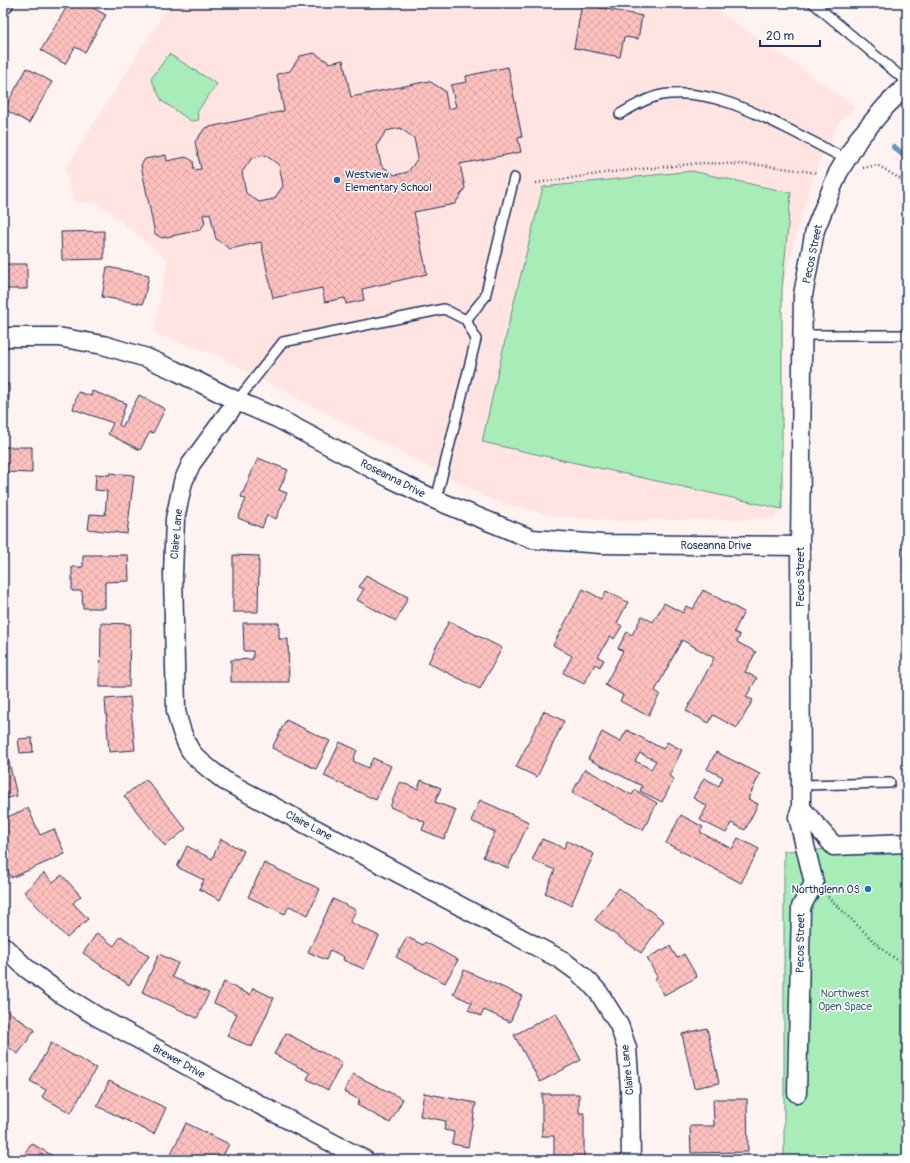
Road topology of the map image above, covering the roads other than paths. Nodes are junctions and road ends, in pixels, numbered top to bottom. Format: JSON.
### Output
{"nodes":[{"id":1,"x":813,"y":3,"type":"edge"},
{"id":2,"x":907,"y":84,"type":"edge"},
{"id":3,"x":620,"y":114,"type":"dead end"},
{"id":4,"x":842,"y":166,"type":"junction"},
{"id":5,"x":514,"y":178,"type":"dead end"},
{"id":6,"x":466,"y":320,"type":"junction"},
{"id":7,"x":802,"y":335,"type":"junction"},
{"id":8,"x":907,"y":335,"type":"edge"},
{"id":9,"x":3,"y":337,"type":"edge"},
{"id":10,"x":237,"y":401,"type":"junction"},
{"id":11,"x":436,"y":500,"type":"junction"},
{"id":12,"x":800,"y":546,"type":"junction"},
{"id":13,"x":890,"y":783,"type":"dead end"},
{"id":14,"x":800,"y":785,"type":"junction"},
{"id":15,"x":801,"y":808,"type":"junction"},
{"id":16,"x":907,"y":843,"type":"edge"},
{"id":17,"x":3,"y":946,"type":"edge"},
{"id":18,"x":797,"y":1093,"type":"dead end"},
{"id":19,"x":365,"y":1160,"type":"edge"},
{"id":20,"x":631,"y":1160,"type":"edge"}],
"edges":[{"from":1,"to":2,"type":"lane"},
{"from":2,"to":4,"type":"street","name":"Pecos Street"},
{"from":3,"to":4,"type":"lane"},
{"from":4,"to":7,"type":"street","name":"Pecos Street"},
{"from":5,"to":6,"type":"lane"},
{"from":6,"to":10,"type":"lane"},
{"from":6,"to":11,"type":"lane"},
{"from":7,"to":8,"type":"lane"},
{"from":7,"to":12,"type":"street","name":"Pecos Street"},
{"from":9,"to":10,"type":"street","name":"Roseanna Drive"},
{"from":10,"to":11,"type":"street","name":"Roseanna Drive"},
{"from":10,"to":20,"type":"street","name":"Claire Lane"},
{"from":11,"to":12,"type":"street","name":"Roseanna Drive"},
{"from":12,"to":14,"type":"street","name":"Pecos Street"},
{"from":13,"to":14,"type":"lane"},
{"from":14,"to":15,"type":"street","name":"Pecos Street"},
{"from":15,"to":16,"type":"street"},
{"from":15,"to":18,"type":"street","name":"Pecos Street"},
{"from":17,"to":19,"type":"street","name":"Brewer Drive"}]}
